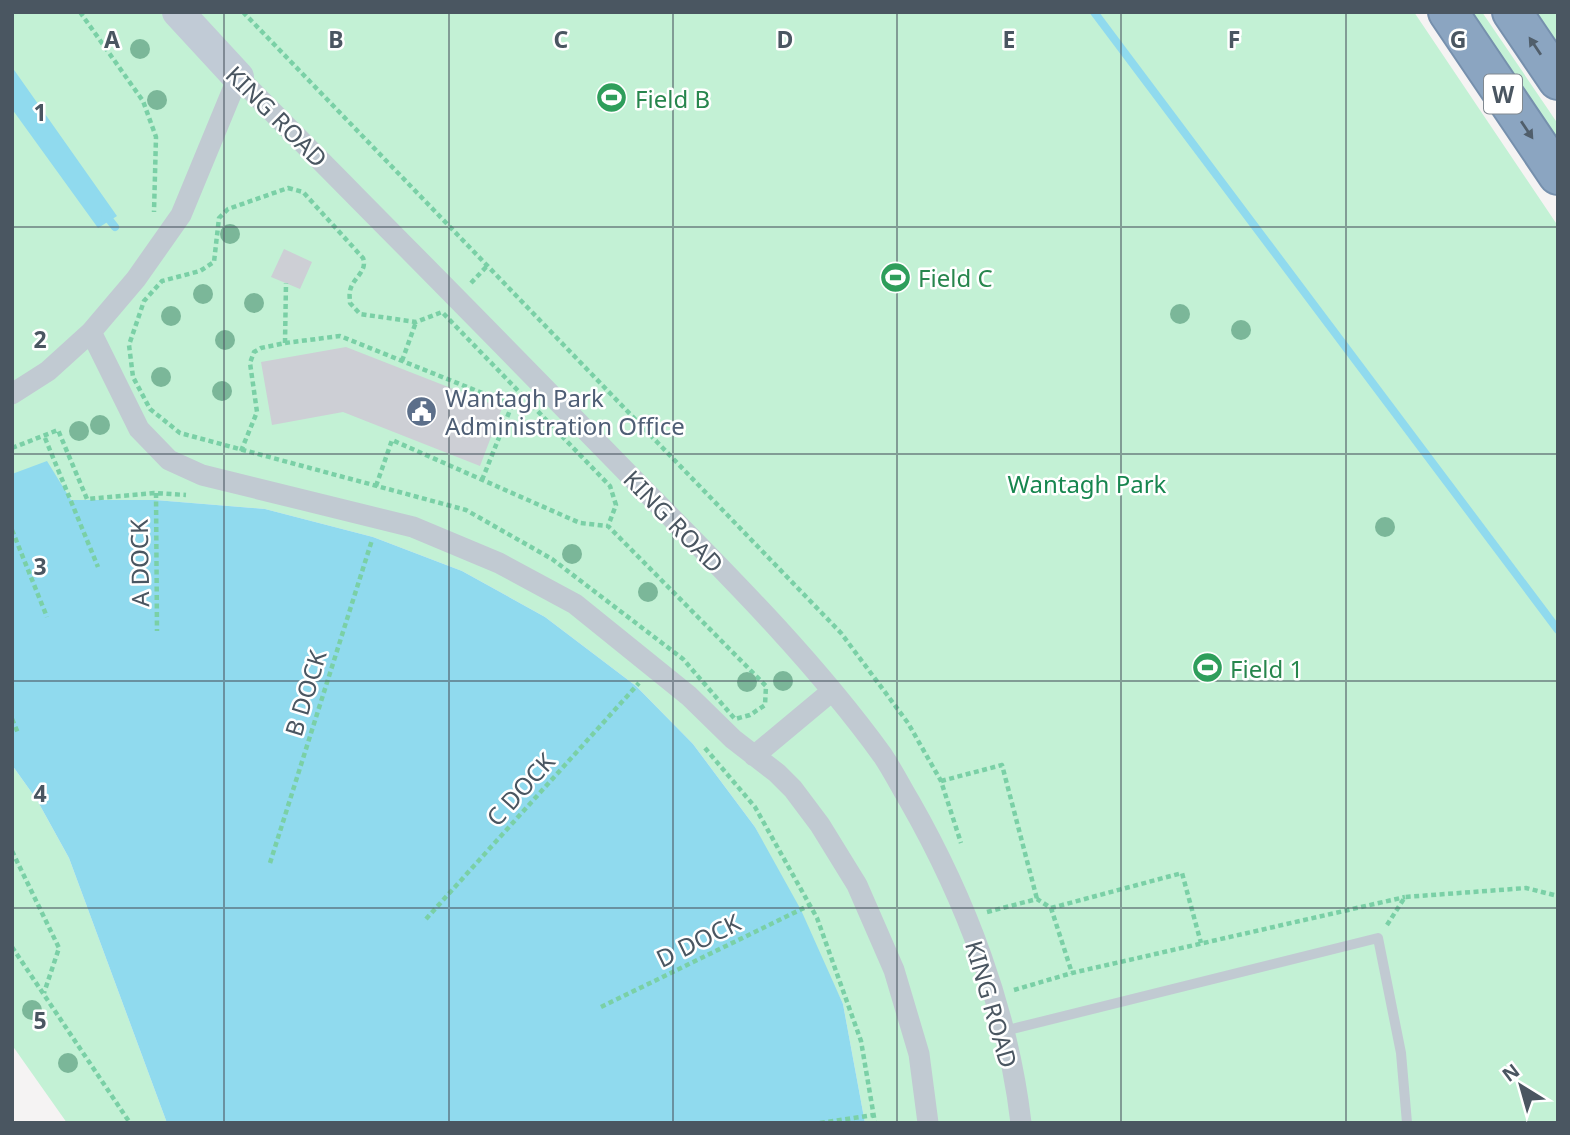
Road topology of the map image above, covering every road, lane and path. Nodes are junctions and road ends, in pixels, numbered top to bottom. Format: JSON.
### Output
{"nodes":[{"id":1,"x":80,"y":12,"type":"edge"},
{"id":2,"x":177,"y":12,"type":"edge"},
{"id":3,"x":243,"y":12,"type":"edge"},
{"id":4,"x":1448,"y":12,"type":"edge"},
{"id":5,"x":1512,"y":12,"type":"edge"},
{"id":6,"x":238,"y":77,"type":"junction"},
{"id":7,"x":1558,"y":80,"type":"edge"},
{"id":8,"x":1558,"y":175,"type":"edge"},
{"id":9,"x":154,"y":217,"type":"dead end"},
{"id":10,"x":136,"y":279,"type":"junction"},
{"id":11,"x":286,"y":283,"type":"dead end"},
{"id":12,"x":144,"y":301,"type":"junction"},
{"id":13,"x":416,"y":322,"type":"junction"},
{"id":14,"x":91,"y":332,"type":"junction"},
{"id":15,"x":285,"y":343,"type":"junction"},
{"id":16,"x":402,"y":361,"type":"junction"},
{"id":17,"x":12,"y":394,"type":"edge"},
{"id":18,"x":522,"y":395,"type":"junction"},
{"id":19,"x":512,"y":405,"type":"junction"},
{"id":20,"x":45,"y":438,"type":"dead end"},
{"id":21,"x":12,"y":448,"type":"edge"},
{"id":22,"x":241,"y":451,"type":"junction"},
{"id":23,"x":482,"y":480,"type":"junction"},
{"id":24,"x":376,"y":486,"type":"junction"},
{"id":25,"x":156,"y":493,"type":"junction"},
{"id":26,"x":192,"y":496,"type":"dead end"},
{"id":27,"x":608,"y":526,"type":"junction"},
{"id":28,"x":12,"y":530,"type":"edge"},
{"id":29,"x":374,"y":533,"type":"dead end"},
{"id":30,"x":98,"y":567,"type":"dead end"},
{"id":31,"x":47,"y":617,"type":"dead end"},
{"id":32,"x":157,"y":631,"type":"dead end"},
{"id":33,"x":629,"y":674,"type":"dead end"},
{"id":34,"x":639,"y":683,"type":"junction"},
{"id":35,"x":649,"y":690,"type":"dead end"},
{"id":36,"x":832,"y":691,"type":"junction"},
{"id":37,"x":12,"y":719,"type":"edge"},
{"id":38,"x":18,"y":733,"type":"dead end"},
{"id":39,"x":704,"y":746,"type":"dead end"},
{"id":40,"x":754,"y":756,"type":"junction"},
{"id":41,"x":941,"y":781,"type":"junction"},
{"id":42,"x":962,"y":847,"type":"dead end"},
{"id":43,"x":12,"y":851,"type":"edge"},
{"id":44,"x":270,"y":863,"type":"dead end"},
{"id":45,"x":1558,"y":896,"type":"edge"},
{"id":46,"x":1405,"y":897,"type":"junction"},
{"id":47,"x":1037,"y":899,"type":"junction"},
{"id":48,"x":810,"y":905,"type":"junction"},
{"id":49,"x":1051,"y":908,"type":"junction"},
{"id":50,"x":983,"y":913,"type":"dead end"},
{"id":51,"x":426,"y":919,"type":"dead end"},
{"id":52,"x":1378,"y":938,"type":"junction"},
{"id":53,"x":1201,"y":943,"type":"junction"},
{"id":54,"x":12,"y":947,"type":"edge"},
{"id":55,"x":1072,"y":973,"type":"junction"},
{"id":56,"x":1007,"y":992,"type":"dead end"},
{"id":57,"x":43,"y":993,"type":"junction"},
{"id":58,"x":601,"y":1007,"type":"dead end"},
{"id":59,"x":1004,"y":1031,"type":"junction"},
{"id":60,"x":873,"y":1115,"type":"junction"},
{"id":61,"x":130,"y":1123,"type":"edge"},
{"id":62,"x":820,"y":1123,"type":"edge"},
{"id":63,"x":875,"y":1123,"type":"edge"},
{"id":64,"x":928,"y":1123,"type":"edge"},
{"id":65,"x":1021,"y":1123,"type":"edge"},
{"id":66,"x":1407,"y":1123,"type":"edge"}],
"edges":[{"from":1,"to":9,"type":"path"},
{"from":2,"to":6,"type":"street","name":"KING ROAD"},
{"from":3,"to":41,"type":"path"},
{"from":4,"to":8,"type":"highway","number":"W","one_way":true},
{"from":7,"to":5,"type":"highway","number":"W","one_way":true},
{"from":6,"to":10,"type":"street"},
{"from":6,"to":36,"type":"street","name":"KING ROAD"},
{"from":10,"to":12,"type":"path"},
{"from":10,"to":14,"type":"street"},
{"from":11,"to":15,"type":"path"},
{"from":12,"to":13,"type":"path"},
{"from":12,"to":22,"type":"path"},
{"from":13,"to":16,"type":"path"},
{"from":13,"to":18,"type":"path"},
{"from":14,"to":17,"type":"street"},
{"from":14,"to":40,"type":"street"},
{"from":15,"to":16,"type":"path"},
{"from":15,"to":22,"type":"path"},
{"from":16,"to":19,"type":"path"},
{"from":18,"to":19,"type":"path"},
{"from":18,"to":27,"type":"path"},
{"from":19,"to":23,"type":"path"},
{"from":20,"to":30,"type":"path"},
{"from":21,"to":25,"type":"path"},
{"from":22,"to":24,"type":"path"},
{"from":23,"to":24,"type":"path"},
{"from":23,"to":27,"type":"path"},
{"from":24,"to":27,"type":"path"},
{"from":25,"to":26,"type":"path"},
{"from":25,"to":32,"type":"path","name":"A DOCK"},
{"from":28,"to":31,"type":"path"},
{"from":29,"to":44,"type":"path","name":"B DOCK"},
{"from":33,"to":34,"type":"path"},
{"from":34,"to":35,"type":"path"},
{"from":34,"to":51,"type":"path","name":"C DOCK"},
{"from":36,"to":40,"type":"street"},
{"from":36,"to":59,"type":"street","name":"KING ROAD"},
{"from":37,"to":38,"type":"path"},
{"from":39,"to":48,"type":"path"},
{"from":40,"to":64,"type":"street"},
{"from":41,"to":42,"type":"path"},
{"from":41,"to":47,"type":"path"},
{"from":43,"to":57,"type":"path"},
{"from":45,"to":46,"type":"path"},
{"from":46,"to":52,"type":"path"},
{"from":46,"to":53,"type":"path"},
{"from":47,"to":49,"type":"path"},
{"from":47,"to":50,"type":"path"},
{"from":48,"to":58,"type":"path","name":"D DOCK"},
{"from":48,"to":60,"type":"path"},
{"from":49,"to":53,"type":"path"},
{"from":49,"to":55,"type":"path"},
{"from":52,"to":59,"type":"lane"},
{"from":52,"to":66,"type":"lane"},
{"from":53,"to":55,"type":"path"},
{"from":54,"to":57,"type":"path"},
{"from":55,"to":56,"type":"path"},
{"from":57,"to":61,"type":"path"},
{"from":59,"to":65,"type":"street","name":"KING ROAD"},
{"from":60,"to":62,"type":"path"},
{"from":60,"to":63,"type":"path"}]}
